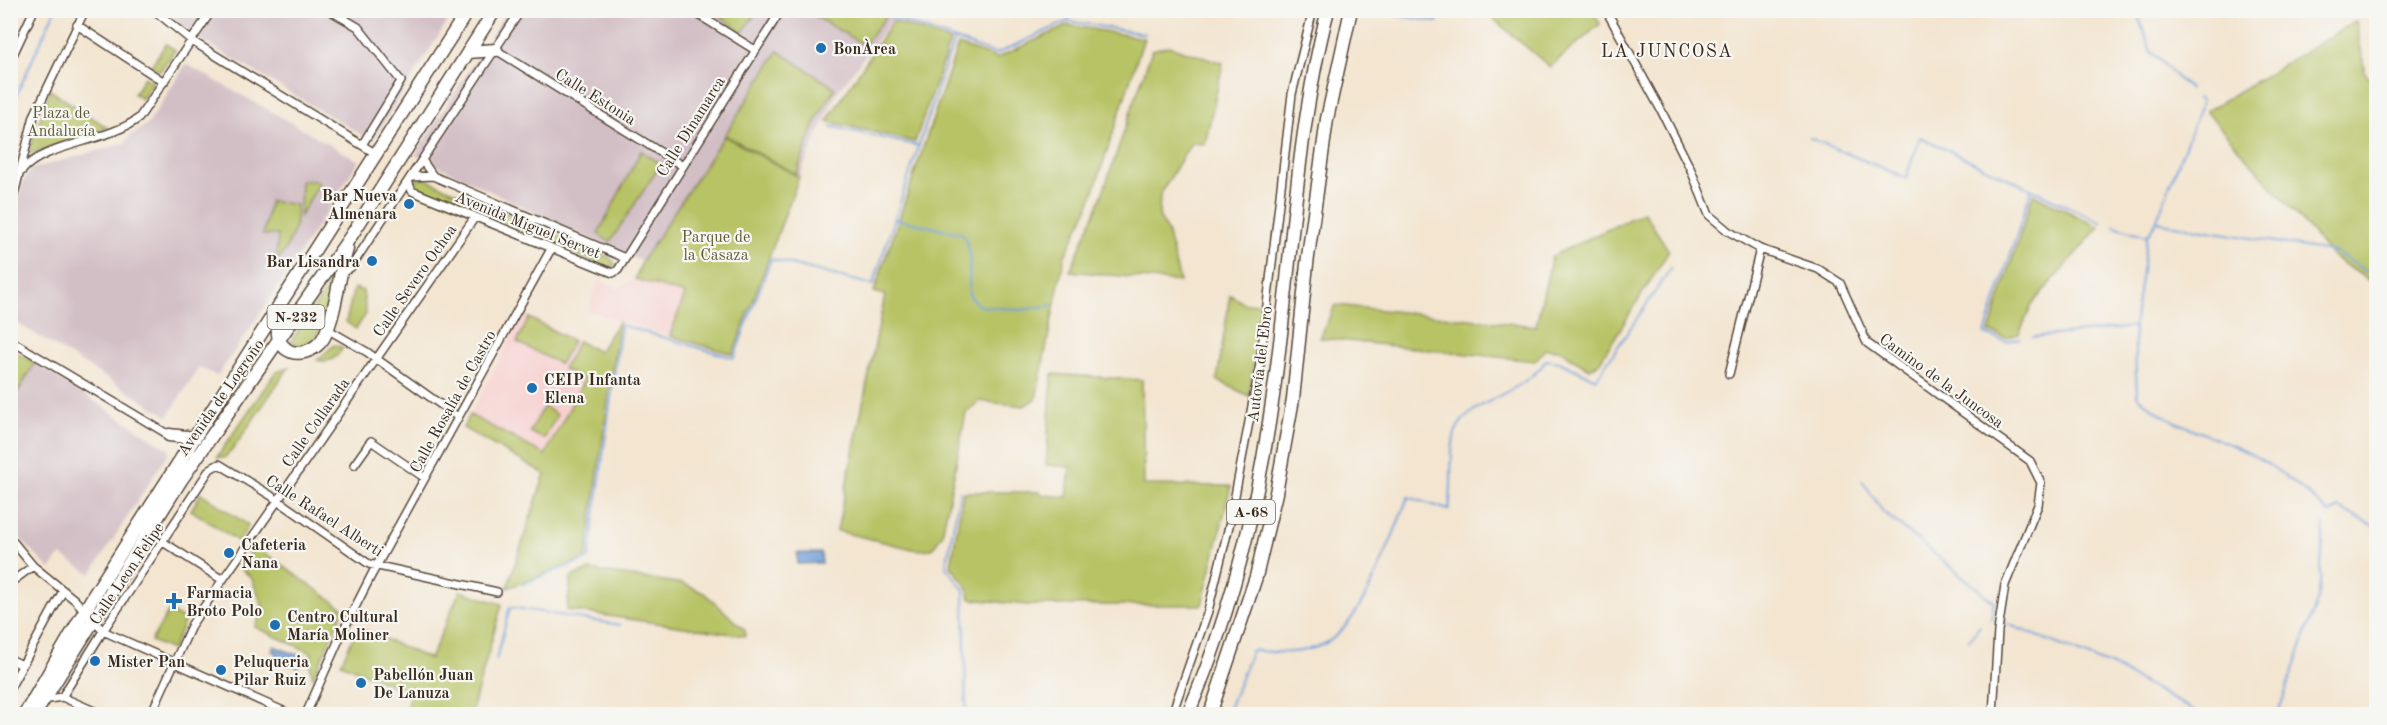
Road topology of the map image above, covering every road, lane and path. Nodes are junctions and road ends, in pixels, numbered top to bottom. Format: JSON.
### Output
{"nodes":[{"id":1,"x":34,"y":10,"type":"edge"},
{"id":2,"x":85,"y":10,"type":"edge"},
{"id":3,"x":154,"y":10,"type":"edge"},
{"id":4,"x":212,"y":10,"type":"edge"},
{"id":5,"x":329,"y":10,"type":"edge"},
{"id":6,"x":468,"y":10,"type":"edge"},
{"id":7,"x":495,"y":10,"type":"edge"},
{"id":8,"x":521,"y":10,"type":"edge"},
{"id":9,"x":691,"y":10,"type":"edge"},
{"id":10,"x":781,"y":10,"type":"edge"},
{"id":11,"x":1313,"y":10,"type":"edge"},
{"id":12,"x":1328,"y":10,"type":"edge"},
{"id":13,"x":1351,"y":10,"type":"edge"},
{"id":14,"x":1606,"y":10,"type":"edge"},
{"id":15,"x":486,"y":24,"type":"junction"},
{"id":16,"x":77,"y":25,"type":"junction"},
{"id":17,"x":192,"y":41,"type":"junction"},
{"id":18,"x":496,"y":50,"type":"junction"},
{"id":19,"x":755,"y":50,"type":"junction"},
{"id":20,"x":468,"y":52,"type":"junction"},
{"id":21,"x":10,"y":61,"type":"edge"},
{"id":22,"x":164,"y":82,"type":"junction"},
{"id":23,"x":362,"y":145,"type":"junction"},
{"id":24,"x":378,"y":155,"type":"junction"},
{"id":25,"x":422,"y":160,"type":"junction"},
{"id":26,"x":681,"y":165,"type":"junction"},
{"id":27,"x":22,"y":171,"type":"junction"},
{"id":28,"x":433,"y":176,"type":"junction"},
{"id":29,"x":410,"y":179,"type":"junction"},
{"id":30,"x":10,"y":210,"type":"edge"},
{"id":31,"x":475,"y":217,"type":"junction"},
{"id":32,"x":351,"y":236,"type":"junction"},
{"id":33,"x":551,"y":249,"type":"junction"},
{"id":34,"x":1760,"y":249,"type":"junction"},
{"id":35,"x":625,"y":258,"type":"junction"},
{"id":36,"x":340,"y":274,"type":"junction"},
{"id":37,"x":280,"y":307,"type":"junction"},
{"id":38,"x":327,"y":329,"type":"junction"},
{"id":39,"x":10,"y":340,"type":"edge"},
{"id":40,"x":280,"y":342,"type":"junction"},
{"id":41,"x":376,"y":359,"type":"junction"},
{"id":42,"x":1729,"y":374,"type":"dead end"},
{"id":43,"x":458,"y":417,"type":"junction"},
{"id":44,"x":169,"y":435,"type":"junction"},
{"id":45,"x":195,"y":438,"type":"junction"},
{"id":46,"x":184,"y":456,"type":"junction"},
{"id":47,"x":354,"y":465,"type":"dead end"},
{"id":48,"x":214,"y":466,"type":"joint"},
{"id":49,"x":425,"y":478,"type":"junction"},
{"id":50,"x":277,"y":500,"type":"junction"},
{"id":51,"x":10,"y":537,"type":"edge"},
{"id":52,"x":162,"y":542,"type":"junction"},
{"id":53,"x":33,"y":566,"type":"junction"},
{"id":54,"x":376,"y":567,"type":"junction"},
{"id":55,"x":221,"y":579,"type":"junction"},
{"id":56,"x":10,"y":583,"type":"edge"},
{"id":57,"x":63,"y":591,"type":"junction"},
{"id":58,"x":497,"y":592,"type":"dead end"},
{"id":59,"x":84,"y":611,"type":"junction"},
{"id":60,"x":93,"y":621,"type":"junction"},
{"id":61,"x":103,"y":631,"type":"junction"},
{"id":62,"x":10,"y":659,"type":"edge"},
{"id":63,"x":175,"y":662,"type":"junction"},
{"id":64,"x":22,"y":665,"type":"junction"},
{"id":65,"x":10,"y":688,"type":"edge"},
{"id":66,"x":62,"y":697,"type":"junction"},
{"id":67,"x":43,"y":700,"type":"junction"},
{"id":68,"x":25,"y":714,"type":"edge"},
{"id":69,"x":36,"y":714,"type":"edge"},
{"id":70,"x":101,"y":714,"type":"edge"},
{"id":71,"x":152,"y":714,"type":"edge"},
{"id":72,"x":290,"y":714,"type":"edge"},
{"id":73,"x":306,"y":714,"type":"edge"},
{"id":74,"x":1172,"y":714,"type":"edge"},
{"id":75,"x":1188,"y":714,"type":"edge"},
{"id":76,"x":1210,"y":714,"type":"edge"},
{"id":77,"x":1993,"y":714,"type":"edge"}],
"edges":[{"from":1,"to":21,"type":"street"},
{"from":2,"to":16,"type":"street"},
{"from":3,"to":17,"type":"street"},
{"from":4,"to":17,"type":"street"},
{"from":5,"to":23,"type":"street"},
{"from":6,"to":24,"type":"highway","name":"Avenida de Logroño","number":"N-232"},
{"from":7,"to":15,"type":"highway","name":"Avenida de Logroño","number":"N-232"},
{"from":8,"to":18,"type":"street"},
{"from":9,"to":19,"type":"street"},
{"from":10,"to":19,"type":"street","name":"Calle Dinamarca"},
{"from":11,"to":74,"type":"street"},
{"from":12,"to":75,"type":"highway","name":"Autovía del Ebro","number":"A-68"},
{"from":13,"to":76,"type":"highway","number":"A-68"},
{"from":14,"to":34,"type":"street","name":"Camino de la Juncosa"},
{"from":15,"to":18,"type":"highway"},
{"from":15,"to":20,"type":"highway","name":"Avenida de Logroño","number":"N-232"},
{"from":16,"to":22,"type":"street"},
{"from":16,"to":27,"type":"street"},
{"from":17,"to":22,"type":"street"},
{"from":17,"to":23,"type":"street"},
{"from":18,"to":20,"type":"highway"},
{"from":18,"to":25,"type":"street"},
{"from":18,"to":26,"type":"street","name":"Calle Estonia"},
{"from":19,"to":26,"type":"street","name":"Calle Dinamarca"},
{"from":20,"to":32,"type":"highway","name":"Avenida de Logroño","number":"N-232"},
{"from":22,"to":27,"type":"street"},
{"from":23,"to":24,"type":"street"},
{"from":24,"to":37,"type":"highway","name":"Avenida de Logroño","number":"N-232"},
{"from":25,"to":28,"type":"street"},
{"from":25,"to":29,"type":"street"},
{"from":26,"to":35,"type":"street","name":"Calle Dinamarca"},
{"from":27,"to":30,"type":"street"},
{"from":28,"to":29,"type":"street","name":"Avenida Miguel Servet"},
{"from":28,"to":35,"type":"street","name":"Avenida Miguel Servet"},
{"from":29,"to":31,"type":"street","name":"Avenida Miguel Servet"},
{"from":29,"to":36,"type":"street"},
{"from":31,"to":33,"type":"street","name":"Avenida Miguel Servet"},
{"from":31,"to":41,"type":"street","name":"Calle Severo Ochoa"},
{"from":32,"to":36,"type":"highway"},
{"from":32,"to":40,"type":"highway","name":"Avenida de Logroño","number":"N-232"},
{"from":33,"to":35,"type":"street","name":"Avenida Miguel Servet"},
{"from":33,"to":43,"type":"street","name":"Calle Rosalía de Castro"},
{"from":34,"to":42,"type":"street"},
{"from":34,"to":77,"type":"street","name":"Camino de la Juncosa"},
{"from":36,"to":38,"type":"highway"},
{"from":37,"to":40,"type":"highway"},
{"from":37,"to":45,"type":"highway","name":"Avenida de Logroño","number":"N-232"},
{"from":38,"to":40,"type":"highway"},
{"from":38,"to":41,"type":"street"},
{"from":39,"to":44,"type":"street"},
{"from":40,"to":60,"type":"highway","name":"Avenida de Logroño","number":"N-232"},
{"from":41,"to":43,"type":"street"},
{"from":41,"to":50,"type":"street","name":"Calle Collarada"},
{"from":43,"to":49,"type":"street","name":"Calle Rosalía de Castro"},
{"from":44,"to":45,"type":"highway"},
{"from":44,"to":46,"type":"highway"},
{"from":45,"to":46,"type":"highway","name":"Avenida de Logroño","number":"N-232"},
{"from":46,"to":59,"type":"highway","name":"Avenida de Logroño","number":"N-232"},
{"from":47,"to":49,"type":"street"},
{"from":48,"to":50,"type":"street","name":"Calle Rafael Alberti"},
{"from":48,"to":52,"type":"street","name":"Calle Leon Felipe"},
{"from":49,"to":54,"type":"street","name":"Calle Rosalía de Castro"},
{"from":50,"to":54,"type":"street","name":"Calle Rafael Alberti"},
{"from":50,"to":55,"type":"street","name":"Calle Collarada"},
{"from":51,"to":53,"type":"street"},
{"from":52,"to":55,"type":"street"},
{"from":52,"to":61,"type":"street","name":"Calle Leon Felipe"},
{"from":53,"to":56,"type":"street"},
{"from":53,"to":57,"type":"street"},
{"from":54,"to":58,"type":"street","name":"Calle Rafael Alberti"},
{"from":54,"to":73,"type":"street","name":"Calle Rosalía de Castro"},
{"from":55,"to":63,"type":"street","name":"Calle Collarada"},
{"from":57,"to":59,"type":"street"},
{"from":57,"to":64,"type":"street"},
{"from":59,"to":60,"type":"street"},
{"from":59,"to":68,"type":"highway","name":"Avenida de Logroño","number":"N-232"},
{"from":60,"to":61,"type":"street"},
{"from":60,"to":67,"type":"highway","name":"Avenida de Logroño","number":"N-232"},
{"from":61,"to":63,"type":"street"},
{"from":61,"to":66,"type":"street","name":"Calle Leon Felipe"},
{"from":62,"to":64,"type":"street"},
{"from":63,"to":71,"type":"street","name":"Calle Collarada"},
{"from":63,"to":72,"type":"street"},
{"from":64,"to":65,"type":"street"},
{"from":66,"to":67,"type":"street"},
{"from":66,"to":70,"type":"street"},
{"from":67,"to":69,"type":"highway","name":"Avenida de Logroño","number":"N-232"}]}
